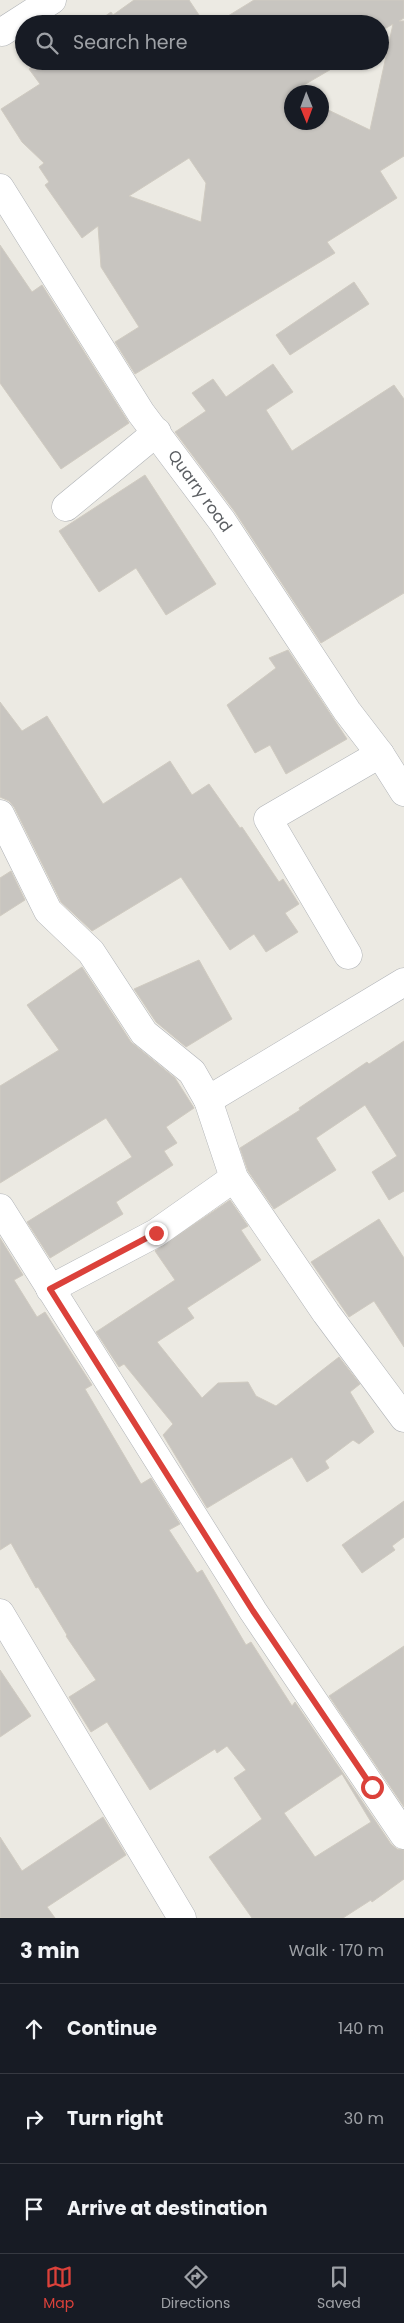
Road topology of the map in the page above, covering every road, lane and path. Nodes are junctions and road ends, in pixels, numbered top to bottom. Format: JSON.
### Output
{"nodes":[{"id":1,"x":52,"y":0,"type":"edge"},
{"id":2,"x":29,"y":15,"type":"edge"},
{"id":3,"x":15,"y":24,"type":"edge"},
{"id":4,"x":2,"y":32,"type":"dead end"},
{"id":5,"x":0,"y":188,"type":"edge"},
{"id":6,"x":157,"y":432,"type":"junction"},
{"id":7,"x":66,"y":507,"type":"dead end"},
{"id":8,"x":380,"y":754,"type":"junction"},
{"id":9,"x":404,"y":791,"type":"edge"},
{"id":10,"x":0,"y":814,"type":"edge"},
{"id":11,"x":348,"y":955,"type":"dead end"},
{"id":12,"x":404,"y":982,"type":"edge"},
{"id":13,"x":208,"y":1100,"type":"junction"},
{"id":14,"x":234,"y":1178,"type":"junction"},
{"id":15,"x":0,"y":1208,"type":"edge"},
{"id":16,"x":50,"y":1289,"type":"junction"},
{"id":17,"x":404,"y":1418,"type":"edge"},
{"id":18,"x":0,"y":1612,"type":"edge"},
{"id":19,"x":404,"y":1835,"type":"edge"},
{"id":20,"x":182,"y":1918,"type":"edge"}],
"edges":[{"from":1,"to":2,"type":"street"},
{"from":3,"to":4,"type":"street"},
{"from":5,"to":6,"type":"street","name":"Quarry road"},
{"from":6,"to":7,"type":"street"},
{"from":6,"to":8,"type":"street","name":"Quarry road"},
{"from":8,"to":9,"type":"street","name":"Quarry road"},
{"from":8,"to":11,"type":"street"},
{"from":10,"to":13,"type":"street"},
{"from":12,"to":13,"type":"street"},
{"from":13,"to":14,"type":"street"},
{"from":14,"to":16,"type":"street"},
{"from":14,"to":17,"type":"street"},
{"from":15,"to":16,"type":"street"},
{"from":16,"to":19,"type":"street"},
{"from":18,"to":20,"type":"street"}]}
